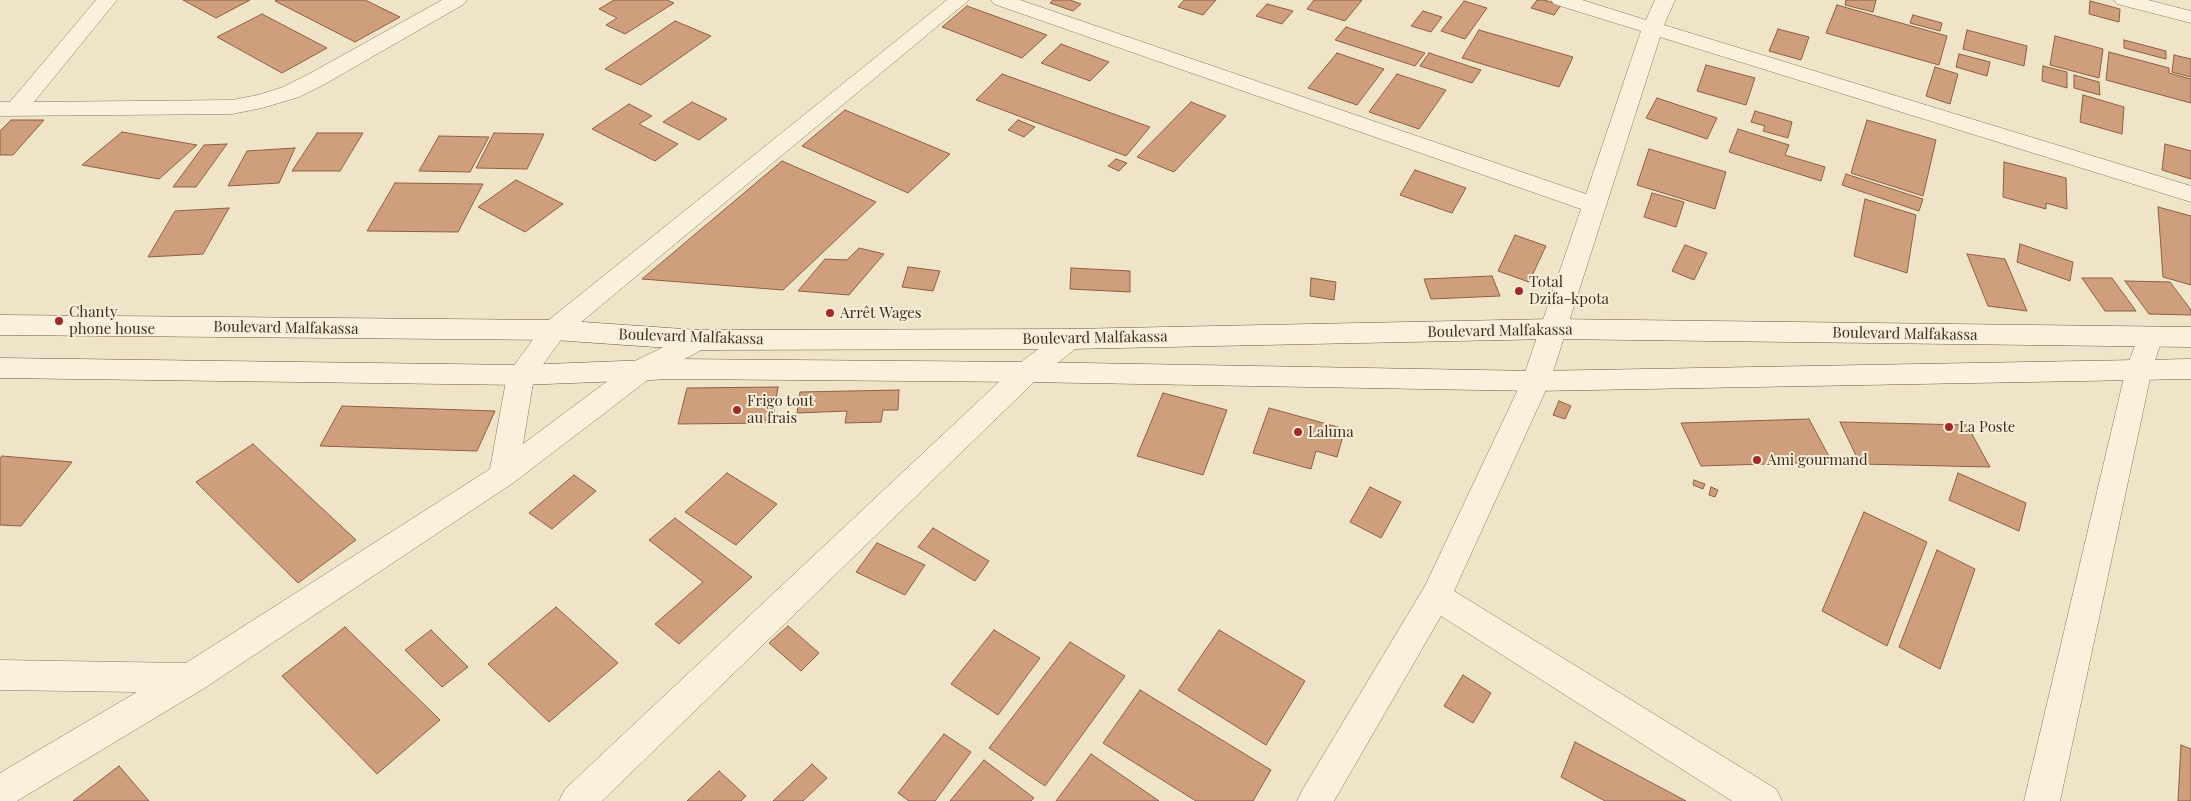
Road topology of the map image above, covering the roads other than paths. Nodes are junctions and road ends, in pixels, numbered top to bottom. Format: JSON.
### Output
{"nodes":[{"id":1,"x":107,"y":0,"type":"edge"},
{"id":2,"x":457,"y":0,"type":"edge"},
{"id":3,"x":958,"y":0,"type":"edge"},
{"id":4,"x":1001,"y":0,"type":"edge"},
{"id":5,"x":1562,"y":0,"type":"edge"},
{"id":6,"x":1665,"y":0,"type":"edge"},
{"id":7,"x":2124,"y":0,"type":"edge"},
{"id":8,"x":2191,"y":17,"type":"edge"},
{"id":9,"x":1653,"y":27,"type":"junction"},
{"id":10,"x":8,"y":109,"type":"edge"},
{"id":11,"x":2191,"y":194,"type":"edge"},
{"id":12,"x":1593,"y":205,"type":"junction"},
{"id":13,"x":0,"y":325,"type":"edge"},
{"id":14,"x":1552,"y":329,"type":"junction"},
{"id":15,"x":554,"y":330,"type":"junction"},
{"id":16,"x":2150,"y":337,"type":"junction"},
{"id":17,"x":2191,"y":337,"type":"edge"},
{"id":18,"x":1070,"y":339,"type":"junction"},
{"id":19,"x":698,"y":340,"type":"junction"},
{"id":20,"x":0,"y":368,"type":"edge"},
{"id":21,"x":2191,"y":368,"type":"edge"},
{"id":22,"x":643,"y":369,"type":"junction"},
{"id":23,"x":2139,"y":369,"type":"junction"},
{"id":24,"x":1027,"y":372,"type":"junction"},
{"id":25,"x":521,"y":375,"type":"junction"},
{"id":26,"x":1536,"y":381,"type":"junction"},
{"id":27,"x":503,"y":475,"type":"junction"},
{"id":28,"x":1436,"y":596,"type":"junction"},
{"id":29,"x":0,"y":675,"type":"edge"},
{"id":30,"x":191,"y":678,"type":"junction"},
{"id":31,"x":0,"y":792,"type":"edge"},
{"id":32,"x":577,"y":801,"type":"edge"},
{"id":33,"x":1315,"y":801,"type":"edge"},
{"id":34,"x":1764,"y":801,"type":"edge"},
{"id":35,"x":2042,"y":801,"type":"edge"}],
"edges":[{"from":1,"to":10,"type":"street"},
{"from":2,"to":10,"type":"street"},
{"from":3,"to":15,"type":"street"},
{"from":4,"to":12,"type":"street"},
{"from":5,"to":9,"type":"street"},
{"from":6,"to":9,"type":"street"},
{"from":7,"to":8,"type":"street"},
{"from":9,"to":11,"type":"street"},
{"from":9,"to":12,"type":"street"},
{"from":12,"to":14,"type":"street"},
{"from":13,"to":15,"type":"street","name":"Boulevard Malfakassa"},
{"from":14,"to":16,"type":"street","name":"Boulevard Malfakassa"},
{"from":14,"to":18,"type":"street","name":"Boulevard Malfakassa"},
{"from":14,"to":26,"type":"street"},
{"from":15,"to":19,"type":"street","name":"Boulevard Malfakassa"},
{"from":15,"to":25,"type":"street"},
{"from":16,"to":17,"type":"street","name":"Boulevard Malfakassa"},
{"from":16,"to":23,"type":"street"},
{"from":18,"to":19,"type":"street","name":"Boulevard Malfakassa"},
{"from":18,"to":24,"type":"street"},
{"from":19,"to":22,"type":"street"},
{"from":20,"to":25,"type":"street","name":"Boulevard Malfakassa"},
{"from":21,"to":23,"type":"street","name":"Boulevard Malfakassa"},
{"from":22,"to":24,"type":"street","name":"Boulevard Malfakassa"},
{"from":22,"to":25,"type":"street","name":"Boulevard Malfakassa"},
{"from":22,"to":27,"type":"street"},
{"from":23,"to":26,"type":"street","name":"Boulevard Malfakassa"},
{"from":23,"to":35,"type":"street"},
{"from":24,"to":26,"type":"street","name":"Boulevard Malfakassa"},
{"from":24,"to":32,"type":"street"},
{"from":25,"to":27,"type":"street"},
{"from":26,"to":28,"type":"street"},
{"from":27,"to":30,"type":"street"},
{"from":28,"to":33,"type":"street"},
{"from":28,"to":34,"type":"street"},
{"from":29,"to":30,"type":"street"},
{"from":30,"to":31,"type":"street"}]}
